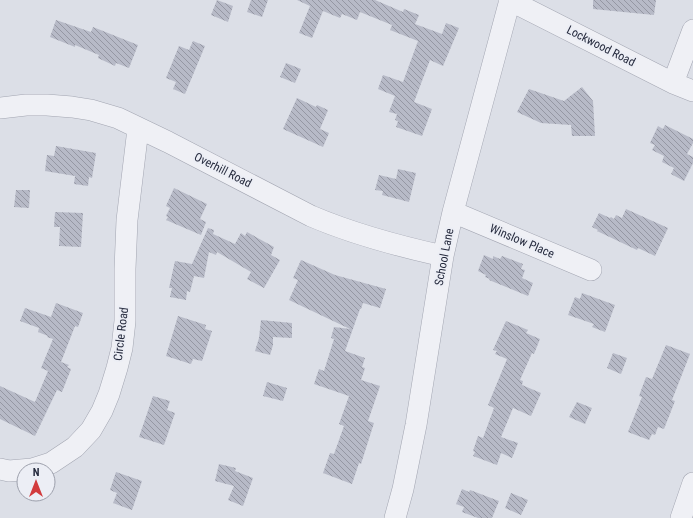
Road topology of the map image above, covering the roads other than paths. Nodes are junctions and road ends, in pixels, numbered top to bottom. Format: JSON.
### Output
{"nodes":[{"id":1,"x":509,"y":0,"type":"edge"},
{"id":2,"x":693,"y":30,"type":"edge"},
{"id":3,"x":673,"y":83,"type":"junction"},
{"id":4,"x":693,"y":91,"type":"edge"},
{"id":5,"x":0,"y":108,"type":"edge"},
{"id":6,"x":138,"y":129,"type":"junction"},
{"id":7,"x":453,"y":212,"type":"junction"},
{"id":8,"x":443,"y":256,"type":"junction"},
{"id":9,"x":592,"y":270,"type":"dead end"},
{"id":10,"x":0,"y":469,"type":"edge"},
{"id":11,"x":693,"y":483,"type":"edge"},
{"id":12,"x":395,"y":518,"type":"edge"},
{"id":13,"x":681,"y":518,"type":"edge"}],
"edges":[{"from":1,"to":3,"type":"street","name":"Lockwood Road"},
{"from":1,"to":7,"type":"street","name":"School Lane"},
{"from":2,"to":3,"type":"street"},
{"from":3,"to":4,"type":"street","name":"Lockwood Road"},
{"from":5,"to":6,"type":"street","name":"Overhill Road"},
{"from":6,"to":8,"type":"street","name":"Overhill Road"},
{"from":6,"to":10,"type":"street","name":"Circle Road"},
{"from":7,"to":8,"type":"street","name":"School Lane"},
{"from":7,"to":9,"type":"street","name":"Winslow Place"},
{"from":8,"to":12,"type":"street","name":"School Lane"},
{"from":11,"to":13,"type":"street"}]}
